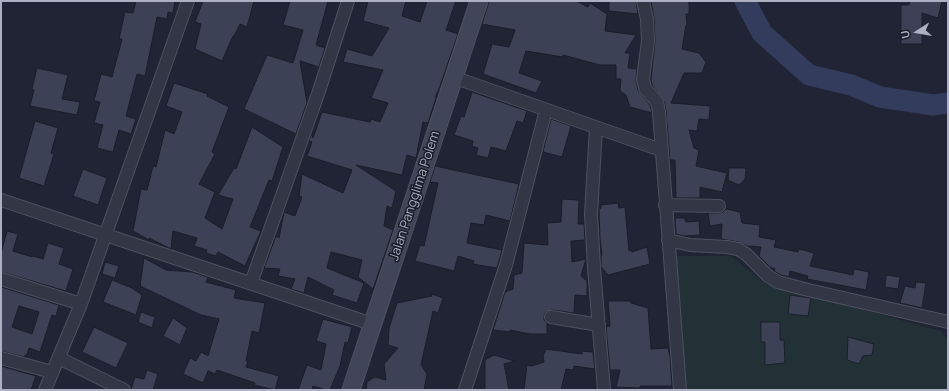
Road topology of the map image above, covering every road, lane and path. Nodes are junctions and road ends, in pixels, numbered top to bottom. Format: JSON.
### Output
{"nodes":[{"id":1,"x":188,"y":1,"type":"edge"},
{"id":2,"x":348,"y":1,"type":"edge"},
{"id":3,"x":479,"y":1,"type":"edge"},
{"id":4,"x":643,"y":1,"type":"edge"},
{"id":5,"x":454,"y":77,"type":"junction"},
{"id":6,"x":546,"y":110,"type":"junction"},
{"id":7,"x":596,"y":128,"type":"junction"},
{"id":8,"x":661,"y":150,"type":"junction"},
{"id":9,"x":1,"y":200,"type":"edge"},
{"id":10,"x":665,"y":205,"type":"junction"},
{"id":11,"x":719,"y":206,"type":"dead end"},
{"id":12,"x":104,"y":234,"type":"junction"},
{"id":13,"x":668,"y":240,"type":"junction"},
{"id":14,"x":1,"y":279,"type":"edge"},
{"id":15,"x":251,"y":283,"type":"junction"},
{"id":16,"x":81,"y":304,"type":"junction"},
{"id":17,"x":551,"y":317,"type":"dead end"},
{"id":18,"x":947,"y":318,"type":"edge"},
{"id":19,"x":372,"y":324,"type":"junction"},
{"id":20,"x":599,"y":325,"type":"junction"},
{"id":21,"x":1,"y":358,"type":"edge"},
{"id":22,"x":59,"y":358,"type":"junction"},
{"id":23,"x":52,"y":372,"type":"junction"},
{"id":24,"x":46,"y":390,"type":"edge"},
{"id":25,"x":124,"y":390,"type":"edge"},
{"id":26,"x":351,"y":390,"type":"edge"},
{"id":27,"x":465,"y":390,"type":"edge"},
{"id":28,"x":604,"y":390,"type":"edge"},
{"id":29,"x":680,"y":390,"type":"edge"}],
"edges":[{"from":1,"to":12,"type":"street"},
{"from":2,"to":15,"type":"street"},
{"from":3,"to":5,"type":"street","name":"Jalan Pangglima Polem"},
{"from":4,"to":8,"type":"street"},
{"from":5,"to":6,"type":"street"},
{"from":5,"to":19,"type":"street","name":"Jalan Pangglima Polem"},
{"from":6,"to":7,"type":"street"},
{"from":6,"to":27,"type":"street"},
{"from":7,"to":8,"type":"street"},
{"from":7,"to":20,"type":"street"},
{"from":8,"to":10,"type":"street"},
{"from":9,"to":12,"type":"street"},
{"from":10,"to":11,"type":"street"},
{"from":10,"to":13,"type":"street"},
{"from":12,"to":15,"type":"street"},
{"from":12,"to":16,"type":"street"},
{"from":13,"to":18,"type":"street"},
{"from":13,"to":29,"type":"street"},
{"from":14,"to":16,"type":"street"},
{"from":15,"to":19,"type":"street"},
{"from":16,"to":22,"type":"street"},
{"from":17,"to":20,"type":"street"},
{"from":19,"to":26,"type":"street","name":"Jalan Pangglima Polem"},
{"from":20,"to":28,"type":"street"},
{"from":21,"to":23,"type":"street"},
{"from":22,"to":23,"type":"street"},
{"from":22,"to":25,"type":"street"},
{"from":23,"to":24,"type":"street"}]}
